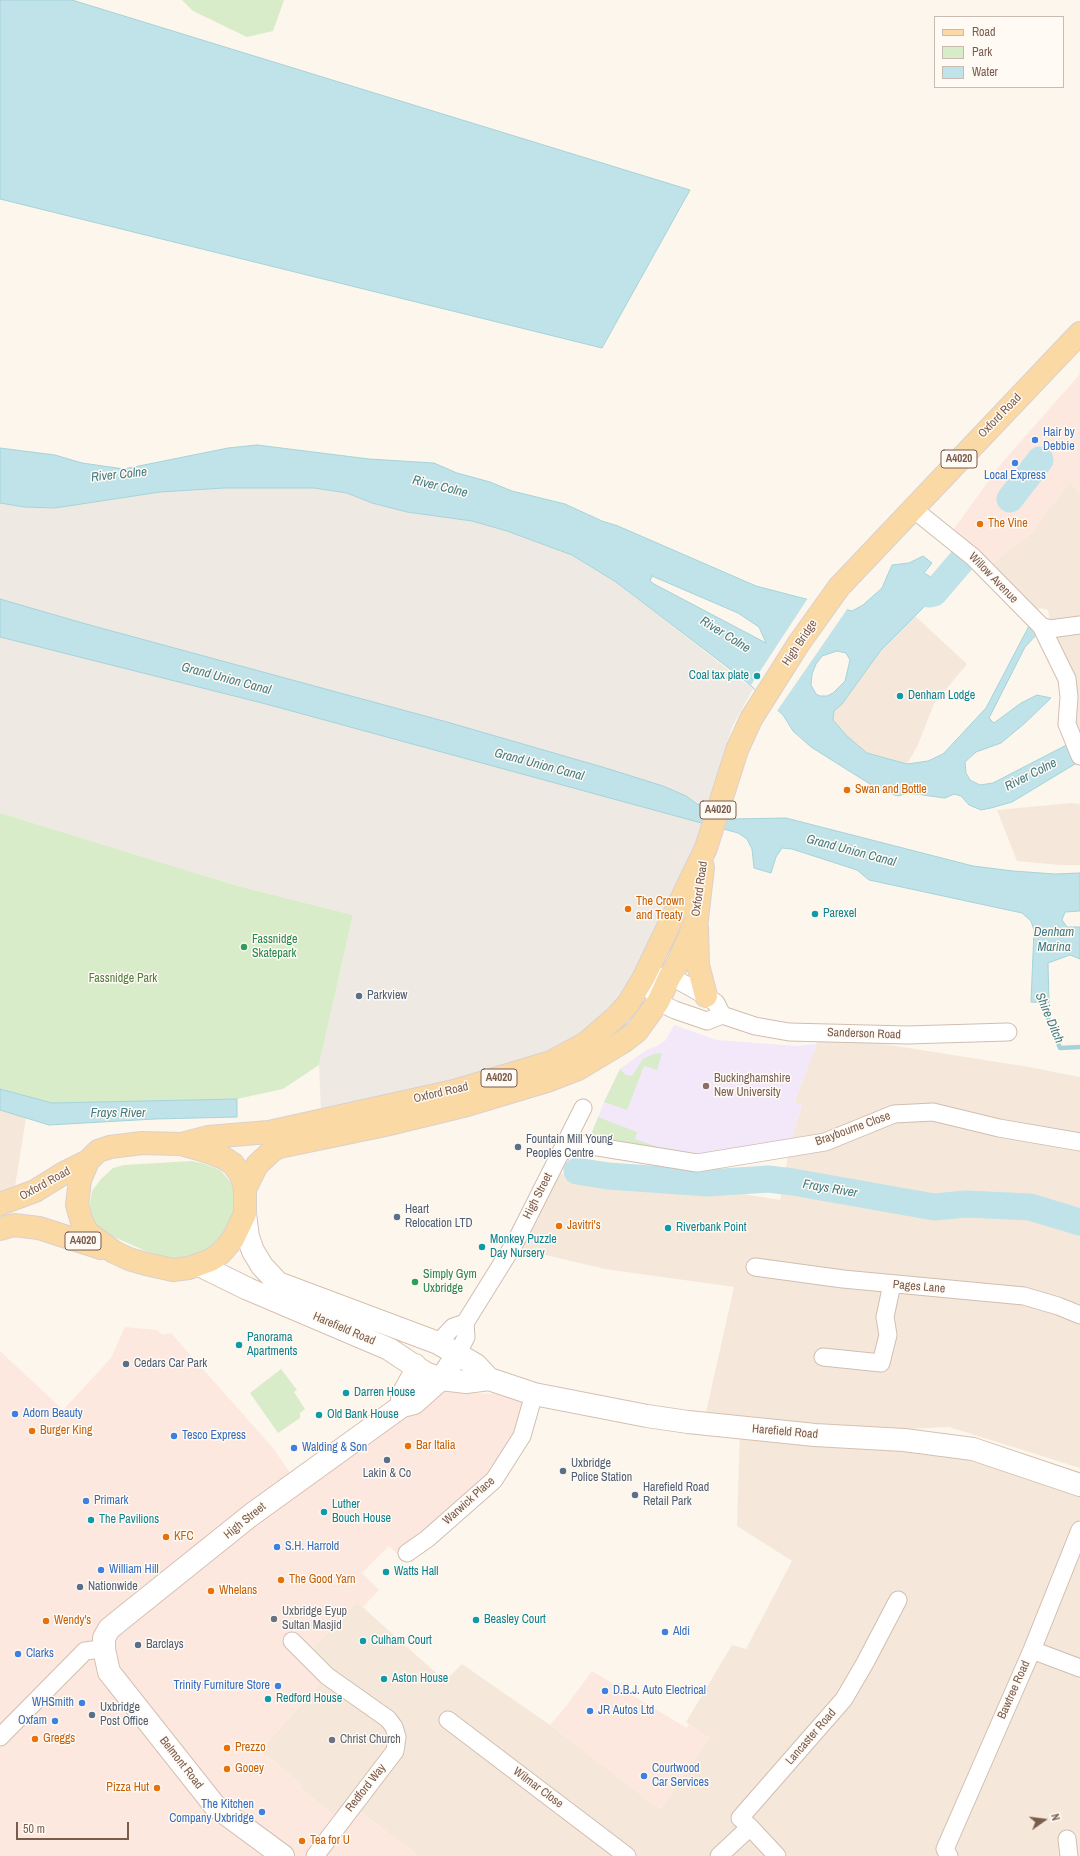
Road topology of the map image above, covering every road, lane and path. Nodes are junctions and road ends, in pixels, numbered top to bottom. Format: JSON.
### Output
{"nodes":[{"id":1,"x":1080,"y":333,"type":"edge"},
{"id":2,"x":912,"y":508,"type":"junction"},
{"id":3,"x":839,"y":587,"type":"joint"},
{"id":4,"x":1080,"y":625,"type":"edge"},
{"id":5,"x":1041,"y":626,"type":"junction"},
{"id":6,"x":762,"y":701,"type":"joint"},
{"id":7,"x":1080,"y":756,"type":"edge"},
{"id":8,"x":706,"y":848,"type":"junction"},
{"id":9,"x":697,"y":919,"type":"junction"},
{"id":10,"x":670,"y":976,"type":"junction"},
{"id":11,"x":644,"y":977,"type":"junction"},
{"id":12,"x":706,"y":996,"type":"junction"},
{"id":13,"x":658,"y":1002,"type":"junction"},
{"id":14,"x":722,"y":1015,"type":"junction"},
{"id":15,"x":1008,"y":1032,"type":"dead end"},
{"id":16,"x":583,"y":1108,"type":"dead end"},
{"id":17,"x":1080,"y":1142,"type":"edge"},
{"id":18,"x":180,"y":1144,"type":"junction"},
{"id":19,"x":559,"y":1155,"type":"junction"},
{"id":20,"x":88,"y":1161,"type":"junction"},
{"id":21,"x":245,"y":1188,"type":"junction"},
{"id":22,"x":0,"y":1204,"type":"edge"},
{"id":23,"x":245,"y":1214,"type":"junction"},
{"id":24,"x":0,"y":1229,"type":"edge"},
{"id":25,"x":114,"y":1252,"type":"junction"},
{"id":26,"x":199,"y":1265,"type":"junction"},
{"id":27,"x":755,"y":1267,"type":"dead end"},
{"id":28,"x":892,"y":1284,"type":"junction"},
{"id":29,"x":1080,"y":1315,"type":"edge"},
{"id":30,"x":465,"y":1323,"type":"junction"},
{"id":31,"x":438,"y":1343,"type":"junction"},
{"id":32,"x":457,"y":1355,"type":"junction"},
{"id":33,"x":824,"y":1357,"type":"dead end"},
{"id":34,"x":415,"y":1366,"type":"junction"},
{"id":35,"x":441,"y":1379,"type":"junction"},
{"id":36,"x":489,"y":1379,"type":"junction"},
{"id":37,"x":534,"y":1394,"type":"junction"},
{"id":38,"x":402,"y":1406,"type":"junction"},
{"id":39,"x":1080,"y":1485,"type":"edge"},
{"id":40,"x":1080,"y":1530,"type":"edge"},
{"id":41,"x":406,"y":1553,"type":"dead end"},
{"id":42,"x":898,"y":1600,"type":"dead end"},
{"id":43,"x":292,"y":1641,"type":"dead end"},
{"id":44,"x":102,"y":1649,"type":"junction"},
{"id":45,"x":1032,"y":1650,"type":"junction"},
{"id":46,"x":1080,"y":1668,"type":"edge"},
{"id":47,"x":448,"y":1720,"type":"dead end"},
{"id":48,"x":0,"y":1737,"type":"edge"},
{"id":49,"x":750,"y":1827,"type":"junction"},
{"id":50,"x":947,"y":1852,"type":"edge"},
{"id":51,"x":283,"y":1856,"type":"edge"},
{"id":52,"x":315,"y":1856,"type":"edge"},
{"id":53,"x":627,"y":1856,"type":"edge"},
{"id":54,"x":719,"y":1856,"type":"edge"},
{"id":55,"x":777,"y":1856,"type":"edge"}],
"edges":[{"from":1,"to":2,"type":"main road","name":"Oxford Road","number":"A4020"},
{"from":2,"to":3,"type":"main road","name":"Oxford Road","number":"A4020"},
{"from":2,"to":5,"type":"street","name":"Willow Avenue"},
{"from":3,"to":6,"type":"main road","name":"High Bridge","number":"A4020"},
{"from":4,"to":5,"type":"street"},
{"from":5,"to":7,"type":"street","name":"Willow Avenue"},
{"from":6,"to":8,"type":"main road","name":"Oxford Road","number":"A4020"},
{"from":8,"to":9,"type":"main road","name":"Oxford Road","number":"A4020"},
{"from":8,"to":11,"type":"main road","name":"Oxford Road","number":"A4020"},
{"from":9,"to":10,"type":"main road","name":"Oxford Road","number":"A4020"},
{"from":9,"to":12,"type":"main road"},
{"from":10,"to":11,"type":"street"},
{"from":10,"to":12,"type":"street"},
{"from":10,"to":13,"type":"main road","name":"Oxford Road","number":"A4020"},
{"from":11,"to":13,"type":"street"},
{"from":11,"to":18,"type":"main road","name":"Oxford Road","number":"A4020"},
{"from":12,"to":14,"type":"street"},
{"from":13,"to":14,"type":"street"},
{"from":13,"to":21,"type":"main road","name":"Oxford Road","number":"A4020"},
{"from":14,"to":15,"type":"street","name":"Sanderson Road"},
{"from":16,"to":19,"type":"street","name":"High Street"},
{"from":17,"to":19,"type":"street","name":"Braybourne Close"},
{"from":18,"to":20,"type":"main road","name":"Oxford Road"},
{"from":18,"to":21,"type":"main road"},
{"from":19,"to":30,"type":"street","name":"High Street"},
{"from":20,"to":22,"type":"main road","name":"Oxford Road"},
{"from":20,"to":25,"type":"main road"},
{"from":21,"to":23,"type":"main road"},
{"from":23,"to":26,"type":"main road"},
{"from":23,"to":31,"type":"main road","name":"Harefield Road"},
{"from":24,"to":25,"type":"main road","number":"A4020"},
{"from":25,"to":26,"type":"main road"},
{"from":26,"to":34,"type":"main road","name":"Harefield Road"},
{"from":27,"to":28,"type":"street","name":"Pages Lane"},
{"from":28,"to":29,"type":"street","name":"Pages Lane"},
{"from":28,"to":33,"type":"street"},
{"from":30,"to":31,"type":"street"},
{"from":30,"to":32,"type":"street","name":"High Street"},
{"from":31,"to":32,"type":"main road","name":"Harefield Road"},
{"from":32,"to":35,"type":"main road","name":"High Street"},
{"from":32,"to":36,"type":"main road","name":"Harefield Road"},
{"from":34,"to":35,"type":"main road","name":"Harefield Road"},
{"from":34,"to":38,"type":"main road"},
{"from":35,"to":36,"type":"main road","name":"Harefield Road"},
{"from":35,"to":38,"type":"main road","name":"High Street"},
{"from":36,"to":37,"type":"main road","name":"Harefield Road"},
{"from":37,"to":39,"type":"main road","name":"Harefield Road"},
{"from":37,"to":41,"type":"street","name":"Warwick Place"},
{"from":38,"to":44,"type":"main road","name":"High Street"},
{"from":40,"to":45,"type":"street","name":"Bawtree Road"},
{"from":42,"to":49,"type":"street","name":"Lancaster Road"},
{"from":43,"to":52,"type":"street","name":"Redford Way"},
{"from":44,"to":48,"type":"street"},
{"from":44,"to":51,"type":"main road","name":"Belmont Road"},
{"from":45,"to":46,"type":"street"},
{"from":45,"to":50,"type":"street","name":"Bawtree Road"},
{"from":47,"to":53,"type":"street","name":"Wilmar Close"},
{"from":49,"to":54,"type":"street"},
{"from":49,"to":55,"type":"street"}]}
